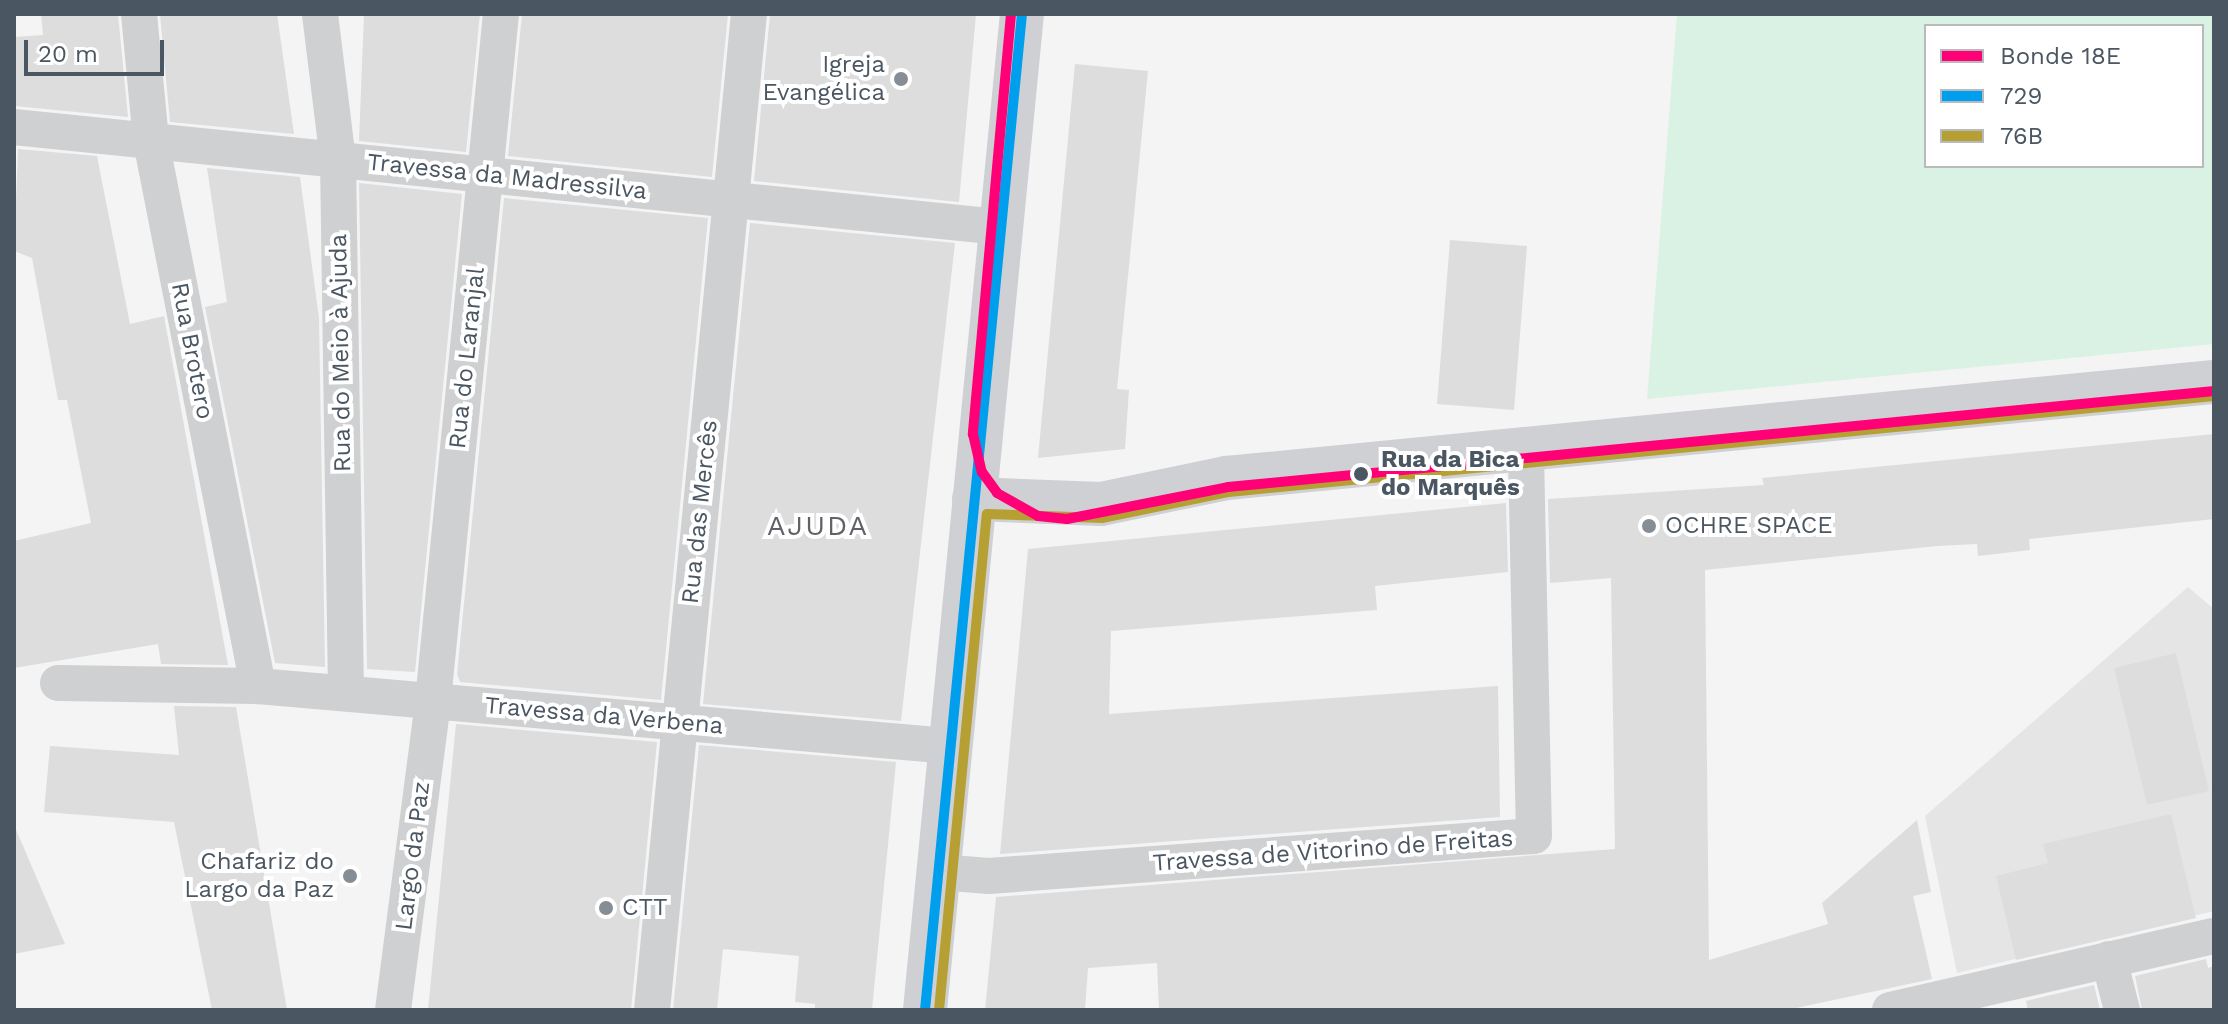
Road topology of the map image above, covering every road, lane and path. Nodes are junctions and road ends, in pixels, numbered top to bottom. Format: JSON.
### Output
{"nodes":[{"id":1,"x":139,"y":14,"type":"edge"},
{"id":2,"x":320,"y":14,"type":"edge"},
{"id":3,"x":501,"y":14,"type":"edge"},
{"id":4,"x":749,"y":14,"type":"edge"},
{"id":5,"x":1022,"y":14,"type":"edge"},
{"id":6,"x":14,"y":127,"type":"edge"},
{"id":7,"x":151,"y":141,"type":"junction"},
{"id":8,"x":338,"y":160,"type":"junction"},
{"id":9,"x":485,"y":175,"type":"junction"},
{"id":10,"x":730,"y":200,"type":"junction"},
{"id":11,"x":1001,"y":227,"type":"junction"},
{"id":12,"x":2214,"y":382,"type":"edge"},
{"id":13,"x":1526,"y":449,"type":"junction"},
{"id":14,"x":974,"y":499,"type":"junction"},
{"id":15,"x":58,"y":683,"type":"dead end"},
{"id":16,"x":258,"y":686,"type":"junction"},
{"id":17,"x":346,"y":693,"type":"junction"},
{"id":18,"x":433,"y":701,"type":"junction"},
{"id":19,"x":679,"y":723,"type":"junction"},
{"id":20,"x":950,"y":746,"type":"junction"},
{"id":21,"x":938,"y":872,"type":"junction"},
{"id":22,"x":2214,"y":936,"type":"edge"},
{"id":23,"x":2109,"y":959,"type":"junction"},
{"id":24,"x":393,"y":1010,"type":"edge"},
{"id":25,"x":652,"y":1010,"type":"edge"},
{"id":26,"x":925,"y":1010,"type":"edge"},
{"id":27,"x":1890,"y":1010,"type":"edge"},
{"id":28,"x":2122,"y":1010,"type":"edge"}],
"edges":[{"from":1,"to":7,"type":"street","name":"Rua Brotero"},
{"from":2,"to":8,"type":"street","name":"Rua do Meio à Ajuda"},
{"from":3,"to":9,"type":"street","name":"Rua do Laranjal"},
{"from":4,"to":10,"type":"street","name":"Rua das Mercês"},
{"from":5,"to":11,"type":"street"},
{"from":6,"to":7,"type":"street","name":"Travessa da Madressilva"},
{"from":7,"to":8,"type":"street","name":"Travessa da Madressilva"},
{"from":7,"to":16,"type":"street","name":"Rua Brotero"},
{"from":8,"to":9,"type":"street","name":"Travessa da Madressilva"},
{"from":8,"to":17,"type":"street","name":"Rua do Meio à Ajuda"},
{"from":9,"to":10,"type":"street","name":"Travessa da Madressilva"},
{"from":9,"to":18,"type":"street","name":"Rua do Laranjal"},
{"from":10,"to":11,"type":"street","name":"Travessa da Madressilva"},
{"from":10,"to":19,"type":"street","name":"Rua das Mercês"},
{"from":11,"to":14,"type":"street"},
{"from":12,"to":13,"type":"street"},
{"from":13,"to":14,"type":"street"},
{"from":13,"to":21,"type":"street","name":"Travessa de Vitorino de Freitas"},
{"from":14,"to":20,"type":"street"},
{"from":15,"to":16,"type":"street","name":"Travessa da Verbena"},
{"from":16,"to":17,"type":"street","name":"Travessa da Verbena"},
{"from":17,"to":18,"type":"street","name":"Travessa da Verbena"},
{"from":18,"to":19,"type":"street","name":"Travessa da Verbena"},
{"from":18,"to":24,"type":"street","name":"Largo da Paz"},
{"from":19,"to":20,"type":"street","name":"Travessa da Verbena"},
{"from":19,"to":25,"type":"street","name":"Rua das Mercês"},
{"from":20,"to":21,"type":"street"},
{"from":21,"to":26,"type":"street"},
{"from":22,"to":23,"type":"street"},
{"from":23,"to":27,"type":"street"},
{"from":23,"to":28,"type":"street"}]}
